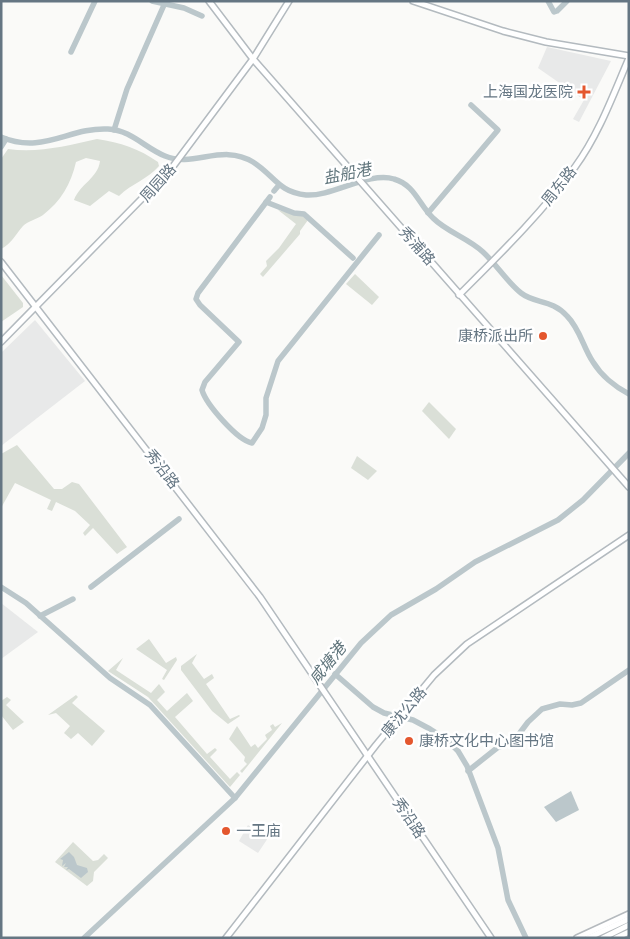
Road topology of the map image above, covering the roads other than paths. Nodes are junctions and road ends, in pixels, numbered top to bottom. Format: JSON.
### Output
{"nodes":[{"id":1,"x":210,"y":1,"type":"edge"},
{"id":2,"x":289,"y":1,"type":"edge"},
{"id":3,"x":413,"y":1,"type":"edge"},
{"id":4,"x":629,"y":57,"type":"edge"},
{"id":5,"x":253,"y":59,"type":"junction"},
{"id":6,"x":1,"y":262,"type":"edge"},
{"id":7,"x":460,"y":294,"type":"junction"},
{"id":8,"x":36,"y":307,"type":"junction"},
{"id":9,"x":1,"y":342,"type":"edge"},
{"id":10,"x":629,"y":487,"type":"edge"},
{"id":11,"x":629,"y":535,"type":"edge"},
{"id":12,"x":367,"y":756,"type":"junction"},
{"id":13,"x":629,"y":914,"type":"edge"},
{"id":14,"x":629,"y":918,"type":"edge"},
{"id":15,"x":621,"y":926,"type":"junction"},
{"id":16,"x":629,"y":926,"type":"edge"},
{"id":17,"x":629,"y":932,"type":"edge"},
{"id":18,"x":226,"y":938,"type":"edge"},
{"id":19,"x":491,"y":938,"type":"edge"},
{"id":20,"x":577,"y":938,"type":"edge"},
{"id":21,"x":588,"y":938,"type":"edge"},
{"id":22,"x":603,"y":938,"type":"edge"},
{"id":23,"x":616,"y":938,"type":"edge"}],
"edges":[{"from":1,"to":5,"type":"main road","name":"秀浦路"},
{"from":2,"to":5,"type":"main road","name":"周园路"},
{"from":3,"to":4,"type":"main road"},
{"from":4,"to":7,"type":"main road","name":"周东路"},
{"from":5,"to":7,"type":"main road","name":"秀浦路"},
{"from":5,"to":8,"type":"main road","name":"周园路"},
{"from":6,"to":8,"type":"main road","name":"秀沿路"},
{"from":7,"to":10,"type":"main road","name":"秀浦路"},
{"from":8,"to":9,"type":"main road","name":"周园路"},
{"from":8,"to":12,"type":"main road","name":"秀沿路"},
{"from":11,"to":12,"type":"main road","name":"康沈公路"},
{"from":12,"to":18,"type":"main road","name":"康沈公路"},
{"from":12,"to":19,"type":"main road","name":"秀沿路"},
{"from":13,"to":20,"type":"main road"},
{"from":14,"to":15,"type":"main road"},
{"from":15,"to":16,"type":"main road"},
{"from":15,"to":21,"type":"main road"},
{"from":15,"to":22,"type":"main road"},
{"from":17,"to":23,"type":"main road"}]}
